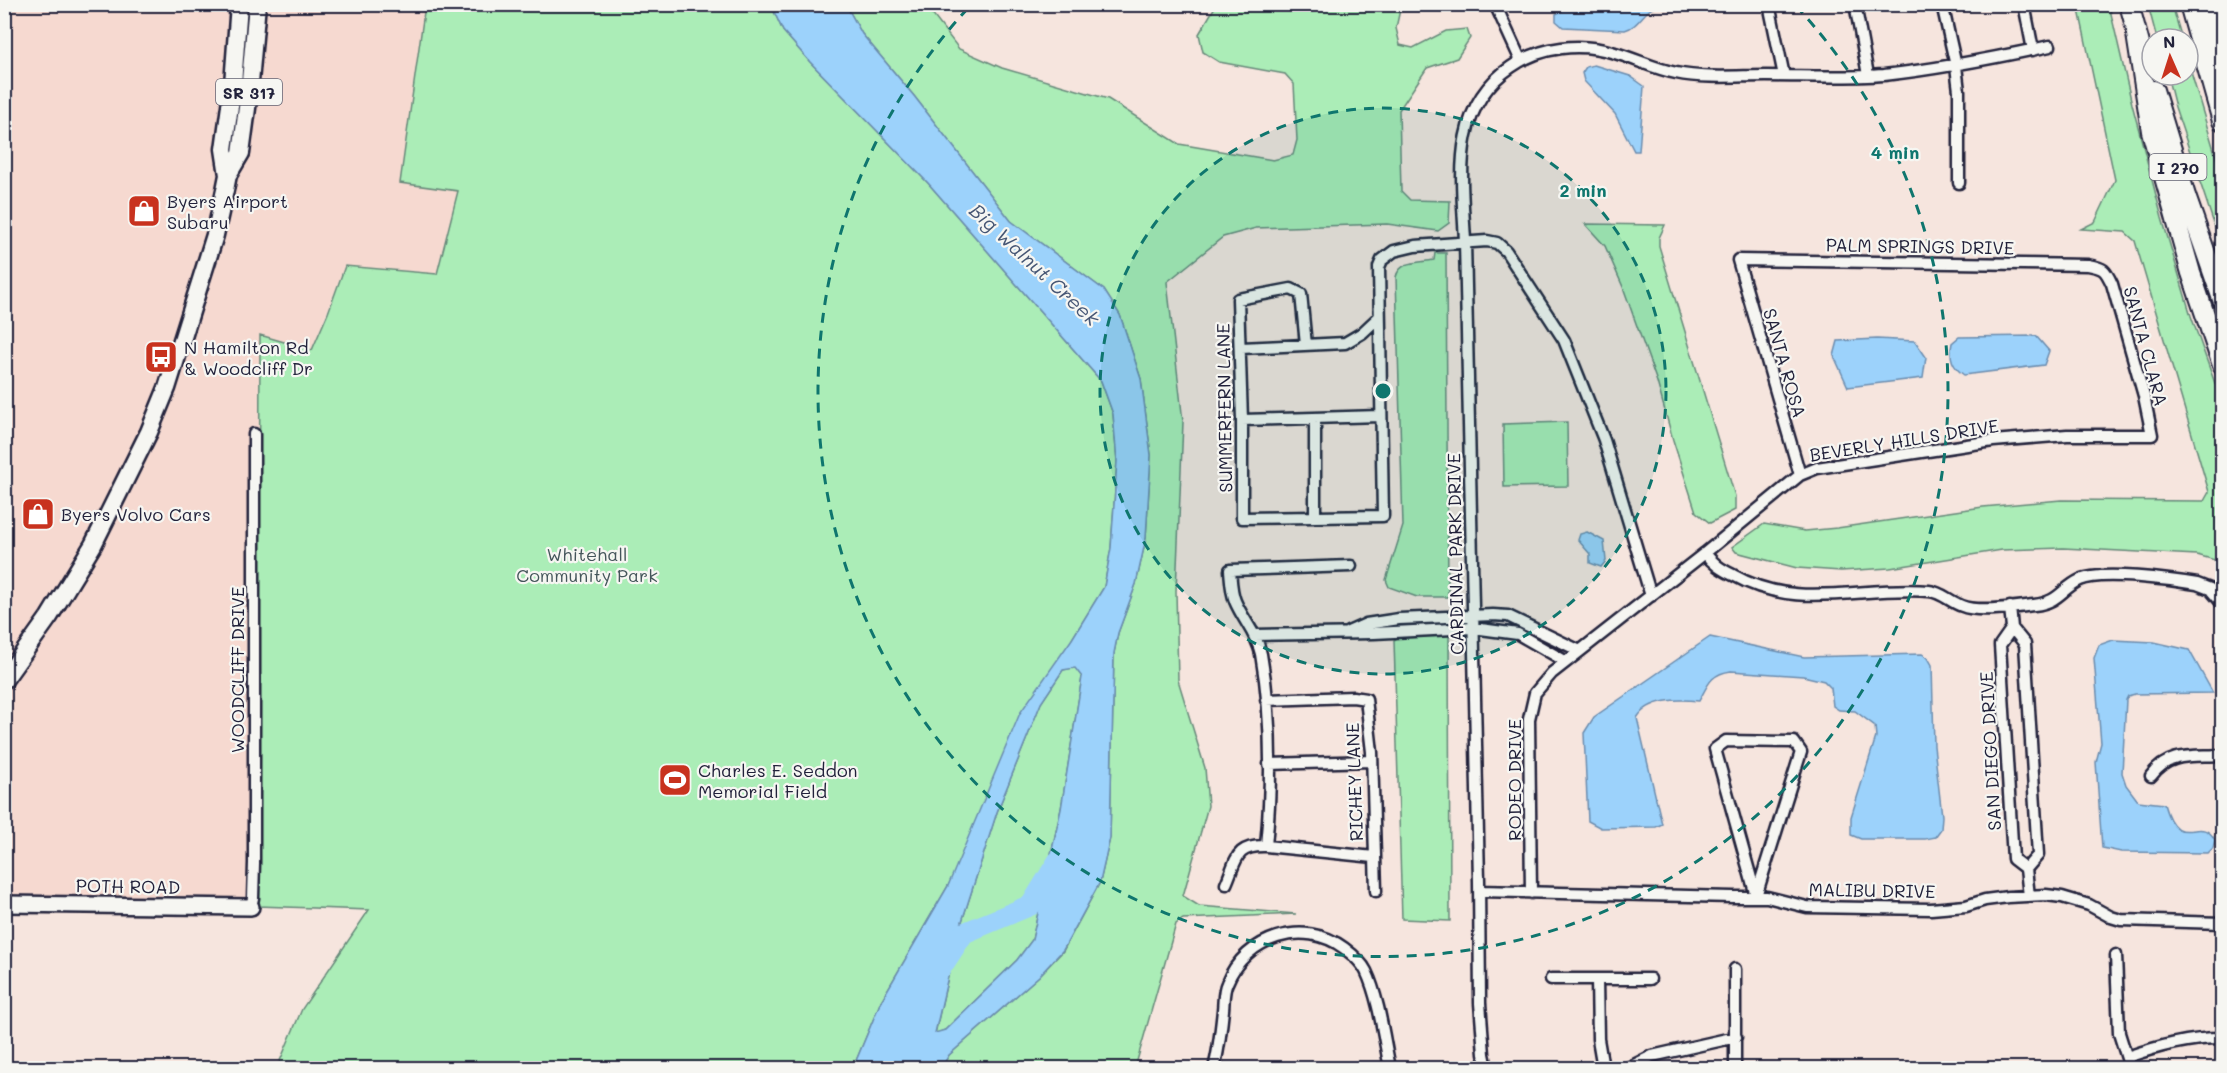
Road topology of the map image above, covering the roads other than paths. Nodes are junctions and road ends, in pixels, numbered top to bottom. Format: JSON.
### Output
{"nodes":[{"id":1,"x":239,"y":4,"type":"edge"},
{"id":2,"x":257,"y":4,"type":"edge"},
{"id":3,"x":1495,"y":4,"type":"edge"},
{"id":4,"x":1769,"y":4,"type":"edge"},
{"id":5,"x":1854,"y":4,"type":"edge"},
{"id":6,"x":1942,"y":4,"type":"edge"},
{"id":7,"x":2024,"y":4,"type":"edge"},
{"id":8,"x":2129,"y":4,"type":"edge"},
{"id":9,"x":2189,"y":4,"type":"edge"},
{"id":10,"x":2206,"y":4,"type":"edge"},
{"id":11,"x":2136,"y":34,"type":"junction"},
{"id":12,"x":2050,"y":46,"type":"dead end"},
{"id":13,"x":2033,"y":50,"type":"junction"},
{"id":14,"x":2223,"y":58,"type":"edge"},
{"id":15,"x":1521,"y":61,"type":"junction"},
{"id":16,"x":1956,"y":66,"type":"junction"},
{"id":17,"x":1868,"y":75,"type":"junction"},
{"id":18,"x":1784,"y":76,"type":"junction"},
{"id":19,"x":2223,"y":121,"type":"edge"},
{"id":20,"x":228,"y":175,"type":"junction"},
{"id":21,"x":1959,"y":183,"type":"dead end"},
{"id":22,"x":1465,"y":241,"type":"junction"},
{"id":23,"x":1738,"y":260,"type":"joint"},
{"id":24,"x":2102,"y":268,"type":"joint"},
{"id":25,"x":2223,"y":299,"type":"edge"},
{"id":26,"x":1378,"y":318,"type":"junction"},
{"id":27,"x":1306,"y":345,"type":"junction"},
{"id":28,"x":1241,"y":348,"type":"junction"},
{"id":29,"x":2223,"y":365,"type":"edge"},
{"id":30,"x":1380,"y":416,"type":"junction"},
{"id":31,"x":1315,"y":419,"type":"junction"},
{"id":32,"x":1242,"y":420,"type":"junction"},
{"id":33,"x":254,"y":434,"type":"dead end"},
{"id":34,"x":2152,"y":435,"type":"joint"},
{"id":35,"x":1800,"y":475,"type":"junction"},
{"id":36,"x":1315,"y":516,"type":"junction"},
{"id":37,"x":1705,"y":554,"type":"junction"},
{"id":38,"x":1351,"y":566,"type":"dead end"},
{"id":39,"x":1650,"y":596,"type":"junction"},
{"id":40,"x":2221,"y":601,"type":"edge"},
{"id":41,"x":2010,"y":607,"type":"junction"},
{"id":42,"x":1472,"y":616,"type":"junction"},
{"id":43,"x":1473,"y":628,"type":"junction"},
{"id":44,"x":2012,"y":628,"type":"junction"},
{"id":45,"x":1342,"y":634,"type":"junction"},
{"id":46,"x":1256,"y":635,"type":"junction"},
{"id":47,"x":1578,"y":650,"type":"junction"},
{"id":48,"x":1565,"y":661,"type":"junction"},
{"id":49,"x":1552,"y":673,"type":"joint"},
{"id":50,"x":4,"y":680,"type":"edge"},
{"id":51,"x":1266,"y":700,"type":"junction"},
{"id":52,"x":2223,"y":755,"type":"edge"},
{"id":53,"x":1372,"y":761,"type":"junction"},
{"id":54,"x":1269,"y":764,"type":"junction"},
{"id":55,"x":2151,"y":776,"type":"dead end"},
{"id":56,"x":1266,"y":846,"type":"junction"},
{"id":57,"x":1374,"y":857,"type":"junction"},
{"id":58,"x":2026,"y":868,"type":"junction"},
{"id":59,"x":1226,"y":884,"type":"dead end"},
{"id":60,"x":1376,"y":891,"type":"dead end"},
{"id":61,"x":1479,"y":891,"type":"junction"},
{"id":62,"x":1531,"y":893,"type":"junction"},
{"id":63,"x":1756,"y":896,"type":"junction"},
{"id":64,"x":2029,"y":896,"type":"junction"},
{"id":65,"x":4,"y":904,"type":"edge"},
{"id":66,"x":251,"y":907,"type":"joint"},
{"id":67,"x":2223,"y":923,"type":"edge"},
{"id":68,"x":2116,"y":955,"type":"dead end"},
{"id":69,"x":1736,"y":969,"type":"dead end"},
{"id":70,"x":1551,"y":979,"type":"dead end"},
{"id":71,"x":1597,"y":979,"type":"junction"},
{"id":72,"x":1650,"y":979,"type":"dead end"},
{"id":73,"x":1736,"y":1037,"type":"junction"},
{"id":74,"x":2223,"y":1038,"type":"edge"},
{"id":75,"x":2129,"y":1063,"type":"edge"},
{"id":76,"x":1214,"y":1068,"type":"edge"},
{"id":77,"x":1390,"y":1068,"type":"edge"},
{"id":78,"x":1487,"y":1068,"type":"edge"},
{"id":79,"x":1603,"y":1068,"type":"edge"},
{"id":80,"x":1628,"y":1068,"type":"edge"},
{"id":81,"x":1736,"y":1068,"type":"edge"}],
"edges":[{"from":1,"to":20,"type":"main road","number":"SR 317"},
{"from":2,"to":20,"type":"main road","number":"SR 317"},
{"from":3,"to":15,"type":"street"},
{"from":4,"to":18,"type":"street"},
{"from":5,"to":17,"type":"street"},
{"from":6,"to":16,"type":"street"},
{"from":7,"to":13,"type":"street"},
{"from":8,"to":11,"type":"highway","number":"I 270"},
{"from":9,"to":19,"type":"highway"},
{"from":10,"to":14,"type":"highway"},
{"from":11,"to":25,"type":"highway","number":"I 270"},
{"from":11,"to":29,"type":"highway"},
{"from":12,"to":13,"type":"street","name":"CARDINAL PARK DRIVE"},
{"from":13,"to":16,"type":"street","name":"CARDINAL PARK DRIVE"},
{"from":15,"to":18,"type":"street","name":"CARDINAL PARK DRIVE"},
{"from":15,"to":22,"type":"street","name":"CARDINAL PARK DRIVE"},
{"from":16,"to":17,"type":"street","name":"CARDINAL PARK DRIVE"},
{"from":16,"to":21,"type":"street"},
{"from":17,"to":18,"type":"street","name":"CARDINAL PARK DRIVE"},
{"from":20,"to":50,"type":"main road","number":"SR 317"},
{"from":22,"to":26,"type":"street"},
{"from":22,"to":39,"type":"street"},
{"from":22,"to":42,"type":"street","name":"CARDINAL PARK DRIVE"},
{"from":23,"to":24,"type":"street","name":"PALM SPRINGS DRIVE"},
{"from":23,"to":35,"type":"street","name":"SANTA ROSA"},
{"from":24,"to":34,"type":"street","name":"SANTA CLARA"},
{"from":26,"to":27,"type":"street"},
{"from":26,"to":30,"type":"street"},
{"from":27,"to":28,"type":"street"},
{"from":27,"to":28,"type":"street","name":"SUMMERFERN LANE"},
{"from":28,"to":32,"type":"street","name":"SUMMERFERN LANE"},
{"from":30,"to":31,"type":"street"},
{"from":30,"to":36,"type":"street"},
{"from":31,"to":32,"type":"street"},
{"from":31,"to":36,"type":"street"},
{"from":32,"to":36,"type":"street","name":"SUMMERFERN LANE"},
{"from":33,"to":66,"type":"street","name":"WOODCLIFF DRIVE"},
{"from":34,"to":35,"type":"street","name":"BEVERLY HILLS DRIVE"},
{"from":35,"to":37,"type":"street","name":"BEVERLY HILLS DRIVE"},
{"from":37,"to":39,"type":"street","name":"BEVERLY HILLS DRIVE"},
{"from":37,"to":41,"type":"street"},
{"from":38,"to":46,"type":"street"},
{"from":39,"to":47,"type":"street","name":"BEVERLY HILLS DRIVE"},
{"from":40,"to":41,"type":"street"},
{"from":41,"to":44,"type":"street","name":"SAN DIEGO DRIVE"},
{"from":42,"to":43,"type":"street","name":"CARDINAL PARK DRIVE"},
{"from":42,"to":45,"type":"street"},
{"from":42,"to":47,"type":"street"},
{"from":43,"to":45,"type":"street"},
{"from":43,"to":48,"type":"street"},
{"from":43,"to":61,"type":"street","name":"CARDINAL PARK DRIVE"},
{"from":44,"to":58,"type":"street","name":"SAN DIEGO DRIVE"},
{"from":44,"to":58,"type":"street","name":"SAN DIEGO DRIVE"},
{"from":45,"to":46,"type":"street"},
{"from":46,"to":51,"type":"street"},
{"from":47,"to":48,"type":"street","name":"BEVERLY HILLS DRIVE"},
{"from":48,"to":49,"type":"street","name":"BEVERLY HILLS DRIVE"},
{"from":49,"to":62,"type":"street","name":"RODEO DRIVE"},
{"from":51,"to":53,"type":"street","name":"RICHEY LANE"},
{"from":51,"to":54,"type":"street"},
{"from":52,"to":55,"type":"street"},
{"from":53,"to":54,"type":"street"},
{"from":53,"to":57,"type":"street","name":"RICHEY LANE"},
{"from":54,"to":56,"type":"street"},
{"from":56,"to":57,"type":"street","name":"RICHEY LANE"},
{"from":56,"to":59,"type":"street"},
{"from":57,"to":60,"type":"street","name":"RICHEY LANE"},
{"from":58,"to":64,"type":"street","name":"SAN DIEGO DRIVE"},
{"from":61,"to":62,"type":"street","name":"MALIBU DRIVE"},
{"from":61,"to":78,"type":"street","name":"CARDINAL PARK DRIVE"},
{"from":62,"to":63,"type":"street","name":"MALIBU DRIVE"},
{"from":63,"to":63,"type":"street"},
{"from":63,"to":64,"type":"street","name":"MALIBU DRIVE"},
{"from":64,"to":67,"type":"street","name":"MALIBU DRIVE"},
{"from":65,"to":66,"type":"street","name":"POTH ROAD"},
{"from":68,"to":75,"type":"street"},
{"from":69,"to":73,"type":"street"},
{"from":70,"to":71,"type":"street"},
{"from":71,"to":72,"type":"street"},
{"from":71,"to":79,"type":"street"},
{"from":73,"to":80,"type":"street"},
{"from":73,"to":81,"type":"street"},
{"from":74,"to":75,"type":"street"},
{"from":76,"to":77,"type":"street"}]}
